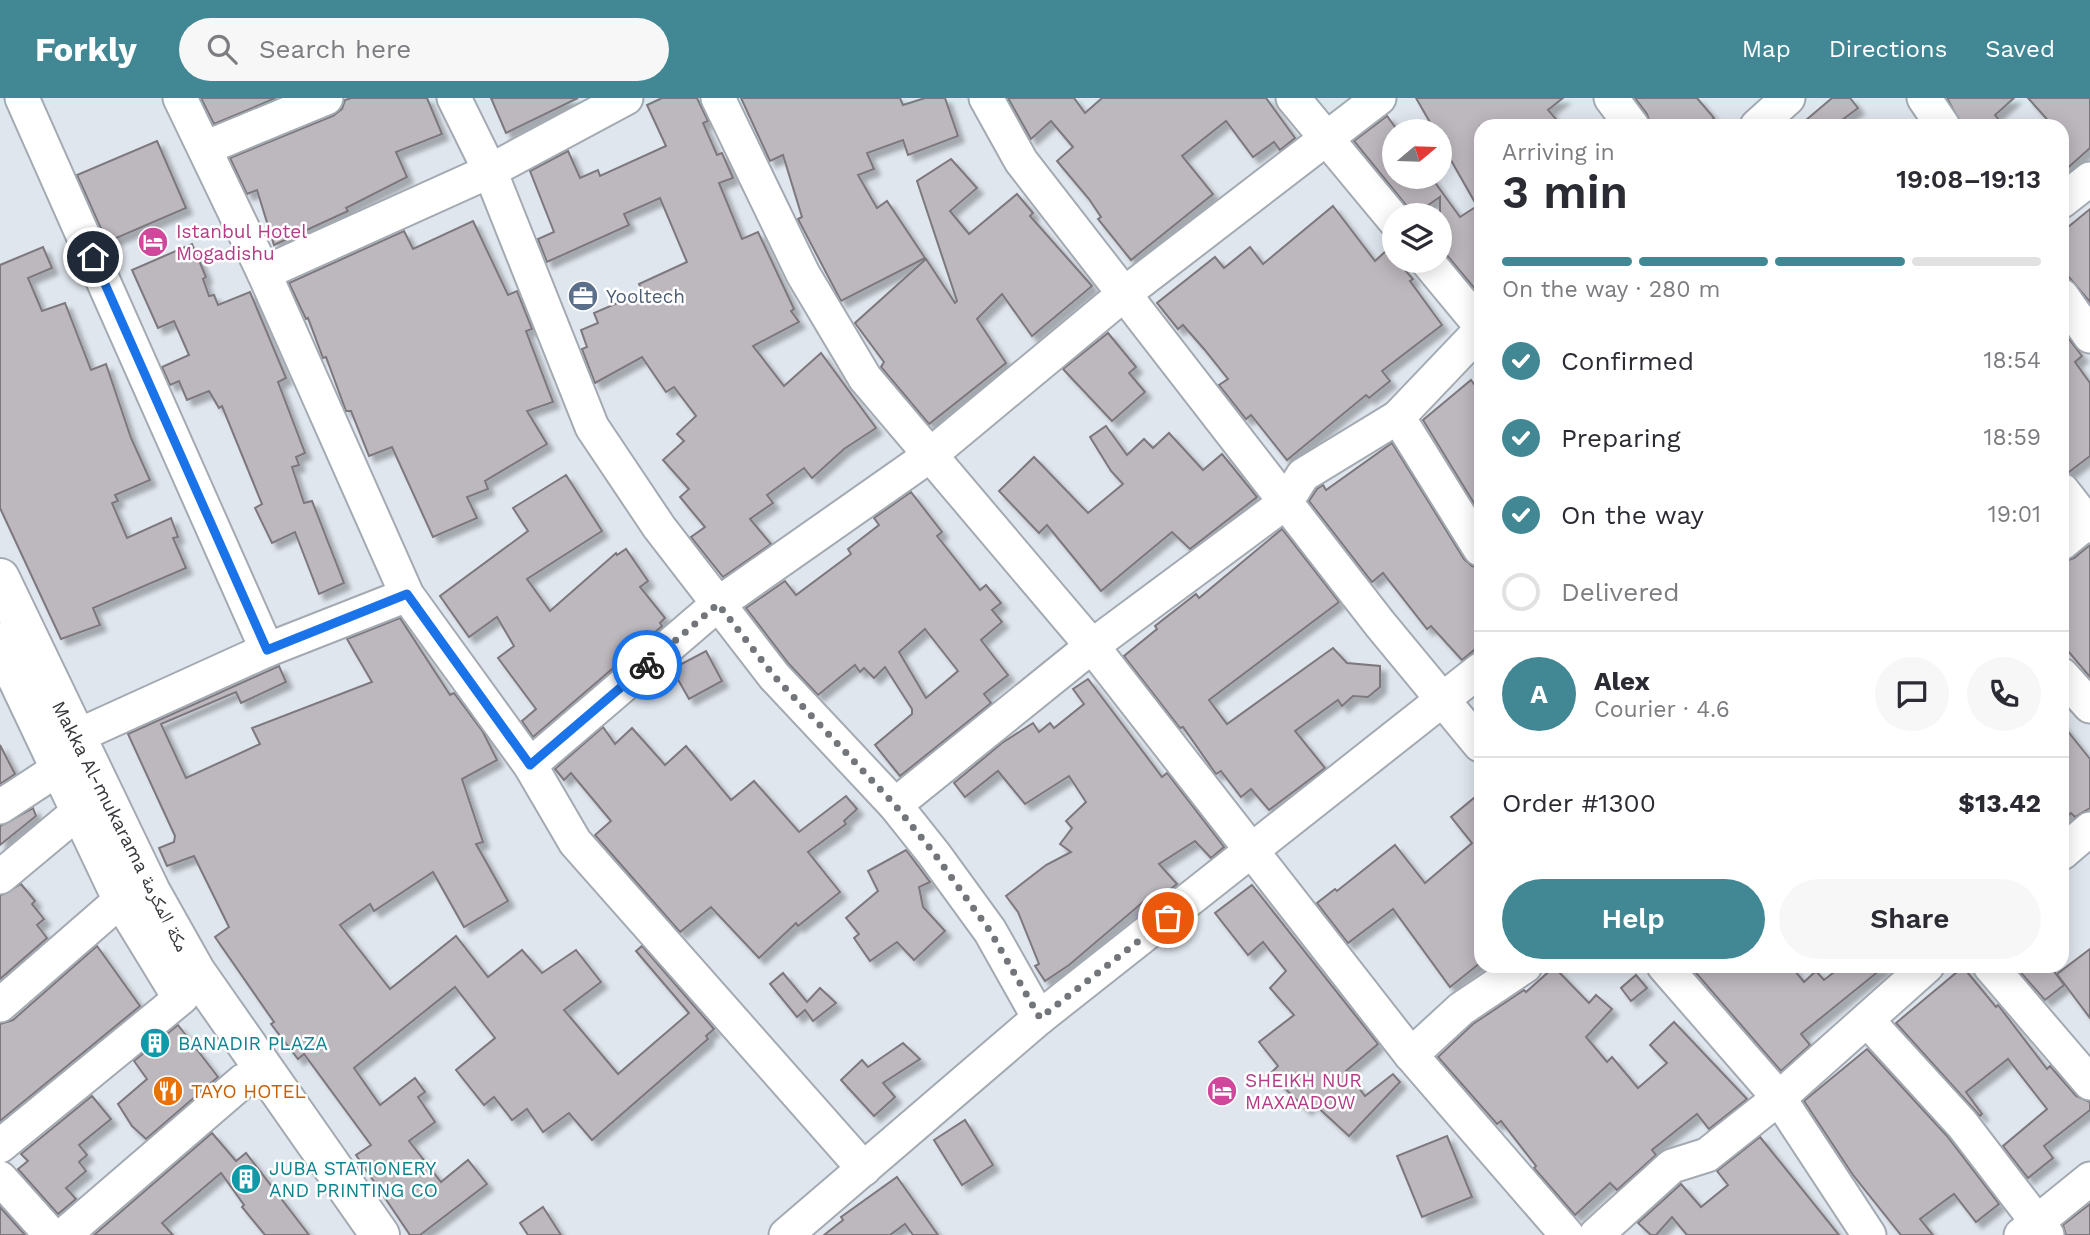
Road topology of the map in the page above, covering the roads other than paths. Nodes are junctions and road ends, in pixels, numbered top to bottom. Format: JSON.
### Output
{"nodes":[{"id":1,"x":22,"y":98,"type":"edge"},
{"id":2,"x":180,"y":98,"type":"edge"},
{"id":3,"x":326,"y":98,"type":"edge"},
{"id":4,"x":454,"y":98,"type":"edge"},
{"id":5,"x":626,"y":98,"type":"edge"},
{"id":6,"x":718,"y":98,"type":"edge"},
{"id":7,"x":986,"y":98,"type":"edge"},
{"id":8,"x":1293,"y":98,"type":"edge"},
{"id":9,"x":1379,"y":98,"type":"edge"},
{"id":10,"x":1611,"y":98,"type":"edge"},
{"id":11,"x":1788,"y":98,"type":"edge"},
{"id":12,"x":1924,"y":98,"type":"edge"},
{"id":13,"x":1756,"y":115,"type":"edge"},
{"id":14,"x":1627,"y":119,"type":"edge"},
{"id":15,"x":1938,"y":119,"type":"edge"},
{"id":16,"x":1326,"y":139,"type":"junction"},
{"id":17,"x":205,"y":148,"type":"junction"},
{"id":18,"x":490,"y":172,"type":"junction"},
{"id":19,"x":2090,"y":179,"type":"edge"},
{"id":20,"x":2069,"y":196,"type":"edge"},
{"id":21,"x":1382,"y":206,"type":"edge"},
{"id":22,"x":264,"y":273,"type":"junction"},
{"id":23,"x":1437,"y":273,"type":"edge"},
{"id":24,"x":1125,"y":294,"type":"junction"},
{"id":25,"x":2069,"y":306,"type":"edge"},
{"id":26,"x":1474,"y":318,"type":"edge"},
{"id":27,"x":2090,"y":336,"type":"edge"},
{"id":28,"x":1474,"y":337,"type":"edge"},
{"id":29,"x":1398,"y":417,"type":"junction"},
{"id":30,"x":929,"y":456,"type":"junction"},
{"id":31,"x":2069,"y":499,"type":"edge"},
{"id":32,"x":1286,"y":502,"type":"junction"},
{"id":33,"x":2089,"y":523,"type":"edge"},
{"id":34,"x":2069,"y":538,"type":"edge"},
{"id":35,"x":1474,"y":539,"type":"edge"},
{"id":36,"x":0,"y":578,"type":"edge"},
{"id":37,"x":407,"y":594,"type":"junction"},
{"id":38,"x":718,"y":604,"type":"junction"},
{"id":39,"x":0,"y":642,"type":"edge"},
{"id":40,"x":1092,"y":646,"type":"junction"},
{"id":41,"x":267,"y":650,"type":"junction"},
{"id":42,"x":1474,"y":675,"type":"edge"},
{"id":43,"x":1444,"y":701,"type":"junction"},
{"id":44,"x":1474,"y":738,"type":"edge"},
{"id":45,"x":60,"y":752,"type":"junction"},
{"id":46,"x":530,"y":765,"type":"junction"},
{"id":47,"x":895,"y":805,"type":"junction"},
{"id":48,"x":0,"y":807,"type":"edge"},
{"id":49,"x":78,"y":812,"type":"junction"},
{"id":50,"x":2090,"y":829,"type":"edge"},
{"id":51,"x":2069,"y":847,"type":"edge"},
{"id":52,"x":1254,"y":851,"type":"junction"},
{"id":53,"x":0,"y":877,"type":"edge"},
{"id":54,"x":122,"y":899,"type":"junction"},
{"id":55,"x":1515,"y":973,"type":"edge"},
{"id":56,"x":1670,"y":973,"type":"edge"},
{"id":57,"x":1919,"y":973,"type":"edge"},
{"id":58,"x":1996,"y":973,"type":"edge"},
{"id":59,"x":182,"y":998,"type":"junction"},
{"id":60,"x":0,"y":1006,"type":"edge"},
{"id":61,"x":1040,"y":1018,"type":"junction"},
{"id":62,"x":1867,"y":1020,"type":"junction"},
{"id":63,"x":1411,"y":1055,"type":"junction"},
{"id":64,"x":243,"y":1081,"type":"junction"},
{"id":65,"x":2090,"y":1083,"type":"edge"},
{"id":66,"x":1779,"y":1098,"type":"junction"},
{"id":67,"x":0,"y":1146,"type":"edge"},
{"id":68,"x":864,"y":1169,"type":"junction"},
{"id":69,"x":0,"y":1178,"type":"edge"},
{"id":70,"x":2090,"y":1179,"type":"edge"},
{"id":71,"x":2035,"y":1230,"type":"edge"},
{"id":72,"x":51,"y":1235,"type":"edge"},
{"id":73,"x":64,"y":1235,"type":"edge"},
{"id":74,"x":352,"y":1235,"type":"edge"},
{"id":75,"x":380,"y":1235,"type":"edge"},
{"id":76,"x":786,"y":1235,"type":"edge"},
{"id":77,"x":1567,"y":1235,"type":"edge"},
{"id":78,"x":1597,"y":1235,"type":"edge"},
{"id":79,"x":1869,"y":1235,"type":"edge"}],
"edges":[{"from":1,"to":41,"type":"street"},
{"from":2,"to":17,"type":"street"},
{"from":3,"to":17,"type":"street"},
{"from":4,"to":18,"type":"street"},
{"from":5,"to":18,"type":"street"},
{"from":6,"to":30,"type":"street"},
{"from":7,"to":24,"type":"street"},
{"from":8,"to":16,"type":"street"},
{"from":9,"to":16,"type":"street"},
{"from":10,"to":14,"type":"street"},
{"from":11,"to":13,"type":"street"},
{"from":12,"to":15,"type":"street"},
{"from":16,"to":21,"type":"street"},
{"from":16,"to":24,"type":"street"},
{"from":17,"to":22,"type":"street"},
{"from":18,"to":22,"type":"street"},
{"from":18,"to":38,"type":"street"},
{"from":19,"to":20,"type":"street"},
{"from":22,"to":37,"type":"street"},
{"from":23,"to":26,"type":"street"},
{"from":24,"to":30,"type":"street"},
{"from":24,"to":32,"type":"street"},
{"from":25,"to":27,"type":"street"},
{"from":28,"to":29,"type":"street"},
{"from":29,"to":32,"type":"street"},
{"from":29,"to":35,"type":"street"},
{"from":30,"to":38,"type":"street"},
{"from":30,"to":40,"type":"street"},
{"from":31,"to":33,"type":"street"},
{"from":32,"to":40,"type":"street"},
{"from":32,"to":43,"type":"street"},
{"from":33,"to":34,"type":"street"},
{"from":36,"to":45,"type":"highway","name":"Makka Al-mukarama مكة المكرمة"},
{"from":37,"to":41,"type":"street"},
{"from":37,"to":46,"type":"street"},
{"from":38,"to":46,"type":"street"},
{"from":38,"to":47,"type":"street"},
{"from":39,"to":45,"type":"highway","name":"Makka Al-mukarama مكة المكرمة"},
{"from":40,"to":47,"type":"street"},
{"from":40,"to":52,"type":"street"},
{"from":41,"to":45,"type":"street"},
{"from":42,"to":43,"type":"street"},
{"from":43,"to":44,"type":"street"},
{"from":43,"to":52,"type":"street"},
{"from":45,"to":48,"type":"street"},
{"from":45,"to":49,"type":"highway","name":"Makka Al-mukarama مكة المكرمة"},
{"from":45,"to":75,"type":"highway","name":"Makka Al-mukarama مكة المكرمة"},
{"from":46,"to":68,"type":"street"},
{"from":47,"to":61,"type":"street"},
{"from":49,"to":53,"type":"street"},
{"from":49,"to":54,"type":"highway","name":"Makka Al-mukarama مكة المكرمة"},
{"from":50,"to":51,"type":"street"},
{"from":52,"to":61,"type":"street"},
{"from":52,"to":63,"type":"street"},
{"from":54,"to":59,"type":"highway","name":"Makka Al-mukarama مكة المكرمة"},
{"from":54,"to":60,"type":"street"},
{"from":55,"to":63,"type":"street"},
{"from":56,"to":66,"type":"street"},
{"from":57,"to":62,"type":"street"},
{"from":58,"to":65,"type":"street"},
{"from":59,"to":64,"type":"highway","name":"Makka Al-mukarama مكة المكرمة"},
{"from":59,"to":67,"type":"street"},
{"from":61,"to":68,"type":"street"},
{"from":62,"to":66,"type":"street"},
{"from":62,"to":71,"type":"street"},
{"from":63,"to":77,"type":"street"},
{"from":64,"to":73,"type":"street"},
{"from":64,"to":74,"type":"highway","name":"Makka Al-mukarama مكة المكرمة"},
{"from":66,"to":78,"type":"street"},
{"from":66,"to":79,"type":"street"},
{"from":68,"to":76,"type":"street"},
{"from":69,"to":72,"type":"street"},
{"from":70,"to":71,"type":"street"}]}
